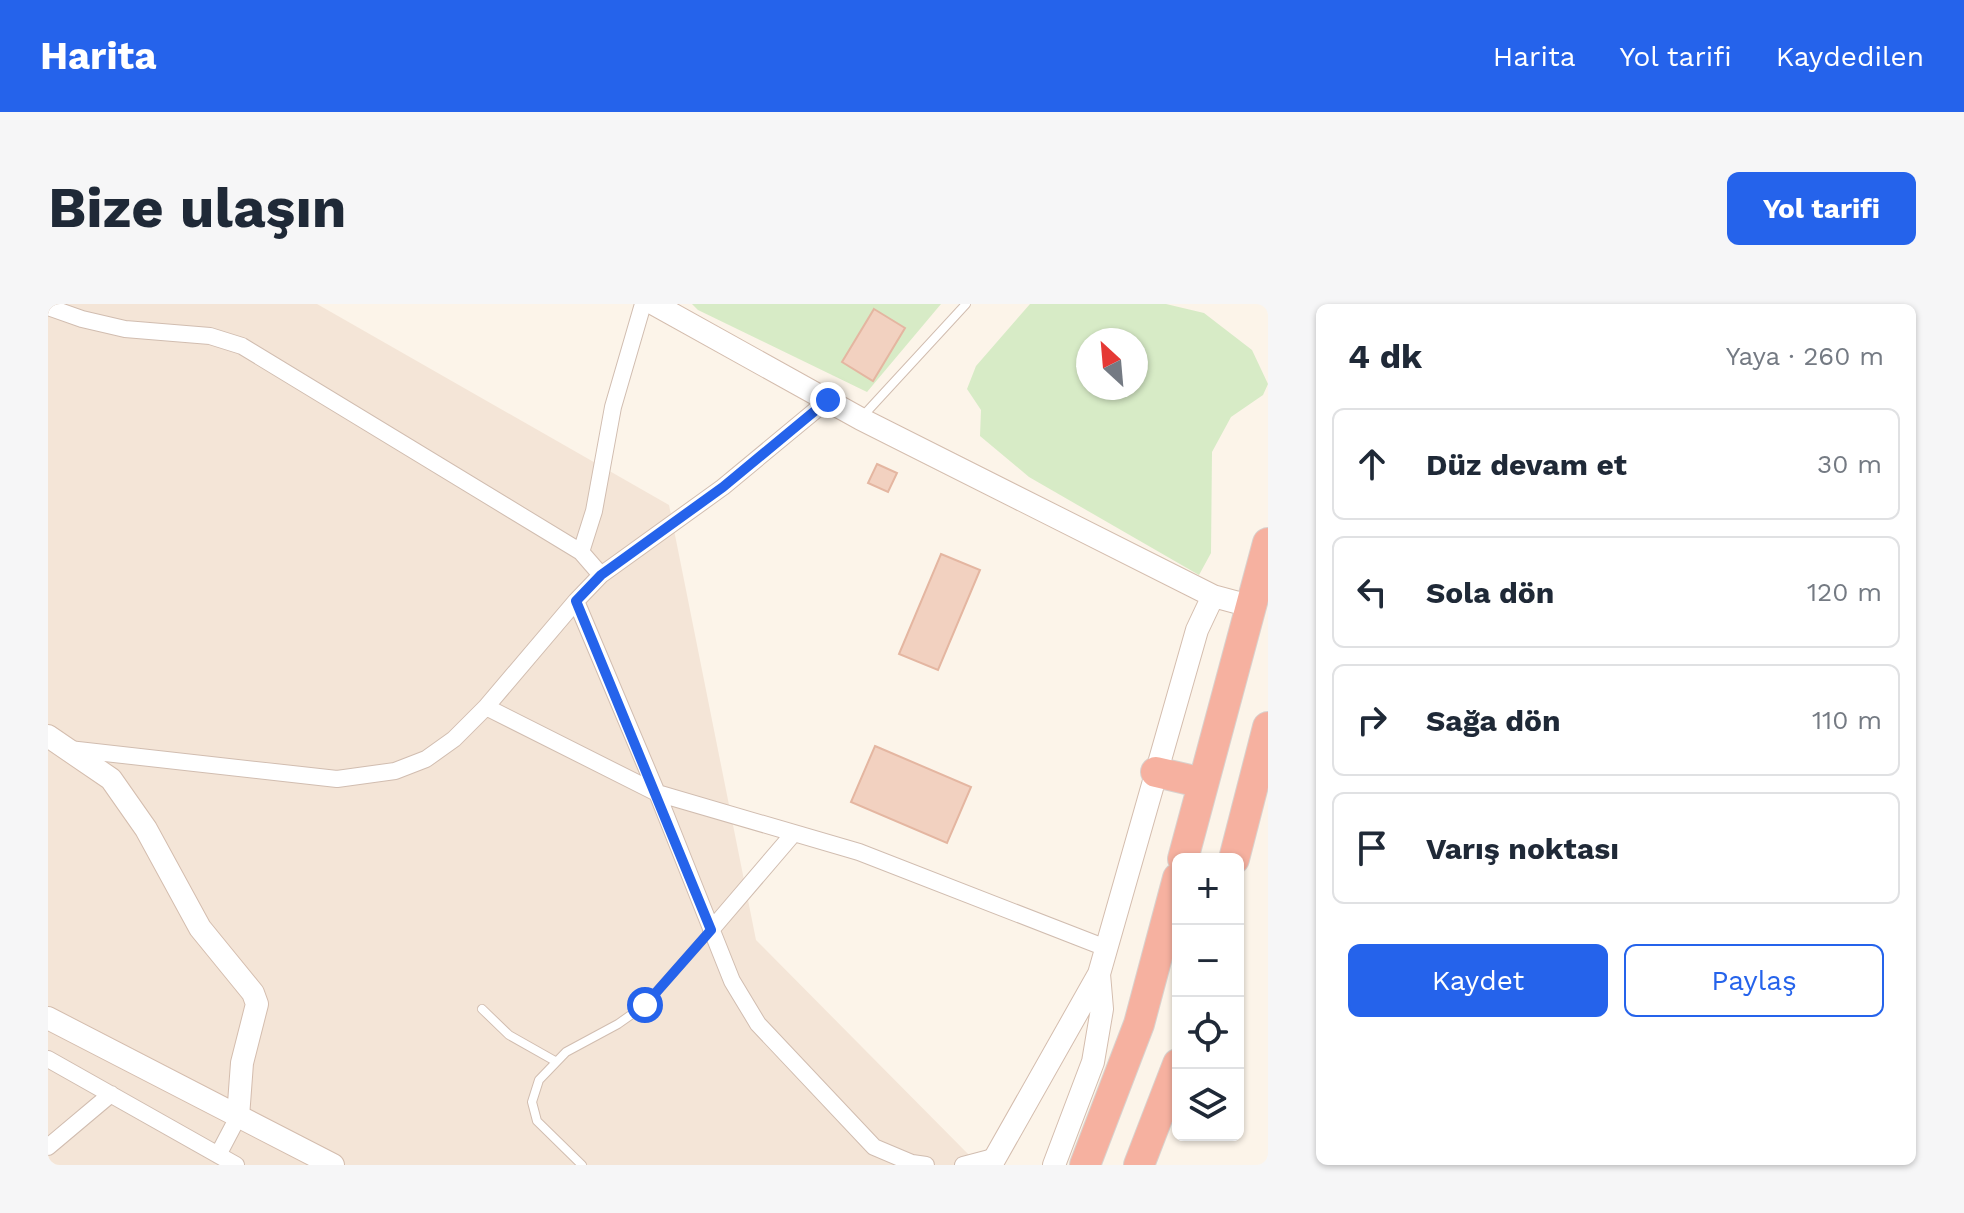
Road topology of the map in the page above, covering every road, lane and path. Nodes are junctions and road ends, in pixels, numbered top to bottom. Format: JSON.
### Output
{"nodes":[{"id":1,"x":643,"y":304,"type":"edge"},
{"id":2,"x":654,"y":304,"type":"edge"},
{"id":3,"x":966,"y":304,"type":"edge"},
{"id":4,"x":48,"y":307,"type":"edge"},
{"id":5,"x":828,"y":400,"type":"junction"},
{"id":6,"x":861,"y":419,"type":"junction"},
{"id":7,"x":1268,"y":543,"type":"edge"},
{"id":8,"x":581,"y":552,"type":"junction"},
{"id":9,"x":601,"y":575,"type":"junction"},
{"id":10,"x":1213,"y":596,"type":"junction"},
{"id":11,"x":576,"y":601,"type":"junction"},
{"id":12,"x":1250,"y":606,"type":"junction"},
{"id":13,"x":486,"y":707,"type":"junction"},
{"id":14,"x":1268,"y":727,"type":"edge"},
{"id":15,"x":57,"y":742,"type":"edge"},
{"id":16,"x":1156,"y":772,"type":"junction"},
{"id":17,"x":1203,"y":783,"type":"junction"},
{"id":18,"x":657,"y":793,"type":"junction"},
{"id":19,"x":794,"y":833,"type":"junction"},
{"id":20,"x":1185,"y":853,"type":"edge"},
{"id":21,"x":1236,"y":853,"type":"edge"},
{"id":22,"x":1172,"y":900,"type":"edge"},
{"id":23,"x":711,"y":930,"type":"junction"},
{"id":24,"x":1106,"y":948,"type":"junction"},
{"id":25,"x":1099,"y":974,"type":"junction"},
{"id":26,"x":482,"y":1009,"type":"dead end"},
{"id":27,"x":48,"y":1018,"type":"edge"},
{"id":28,"x":48,"y":1059,"type":"edge"},
{"id":29,"x":555,"y":1061,"type":"junction"},
{"id":30,"x":1176,"y":1069,"type":"edge"},
{"id":31,"x":111,"y":1094,"type":"junction"},
{"id":32,"x":238,"y":1117,"type":"junction"},
{"id":33,"x":48,"y":1147,"type":"edge"},
{"id":34,"x":218,"y":1155,"type":"junction"},
{"id":35,"x":994,"y":1160,"type":"edge"},
{"id":36,"x":236,"y":1165,"type":"edge"},
{"id":37,"x":333,"y":1165,"type":"edge"},
{"id":38,"x":582,"y":1165,"type":"edge"},
{"id":39,"x":926,"y":1165,"type":"edge"},
{"id":40,"x":963,"y":1165,"type":"edge"},
{"id":41,"x":1054,"y":1165,"type":"edge"},
{"id":42,"x":1085,"y":1165,"type":"edge"},
{"id":43,"x":1139,"y":1165,"type":"edge"}],
"edges":[{"from":1,"to":8,"type":"street"},
{"from":2,"to":5,"type":"street"},
{"from":3,"to":6,"type":"lane"},
{"from":4,"to":8,"type":"street"},
{"from":5,"to":6,"type":"street"},
{"from":5,"to":9,"type":"street"},
{"from":6,"to":10,"type":"street"},
{"from":7,"to":12,"type":"highway"},
{"from":8,"to":9,"type":"street"},
{"from":9,"to":11,"type":"street"},
{"from":10,"to":12,"type":"street"},
{"from":10,"to":16,"type":"street"},
{"from":11,"to":13,"type":"street"},
{"from":11,"to":18,"type":"street"},
{"from":12,"to":17,"type":"highway"},
{"from":13,"to":15,"type":"street"},
{"from":13,"to":18,"type":"street"},
{"from":14,"to":21,"type":"highway"},
{"from":15,"to":32,"type":"street"},
{"from":16,"to":17,"type":"highway"},
{"from":16,"to":24,"type":"street"},
{"from":17,"to":20,"type":"highway"},
{"from":18,"to":19,"type":"street"},
{"from":18,"to":23,"type":"street"},
{"from":19,"to":23,"type":"street"},
{"from":19,"to":24,"type":"street"},
{"from":22,"to":42,"type":"highway"},
{"from":23,"to":29,"type":"lane"},
{"from":23,"to":39,"type":"street"},
{"from":24,"to":25,"type":"street"},
{"from":25,"to":35,"type":"street"},
{"from":25,"to":41,"type":"street"},
{"from":26,"to":29,"type":"lane"},
{"from":27,"to":32,"type":"street"},
{"from":28,"to":31,"type":"street"},
{"from":29,"to":38,"type":"lane"},
{"from":30,"to":43,"type":"highway"},
{"from":31,"to":33,"type":"street"},
{"from":31,"to":34,"type":"street"},
{"from":32,"to":34,"type":"street"},
{"from":32,"to":37,"type":"street"},
{"from":34,"to":36,"type":"street"},
{"from":35,"to":40,"type":"street"}]}
